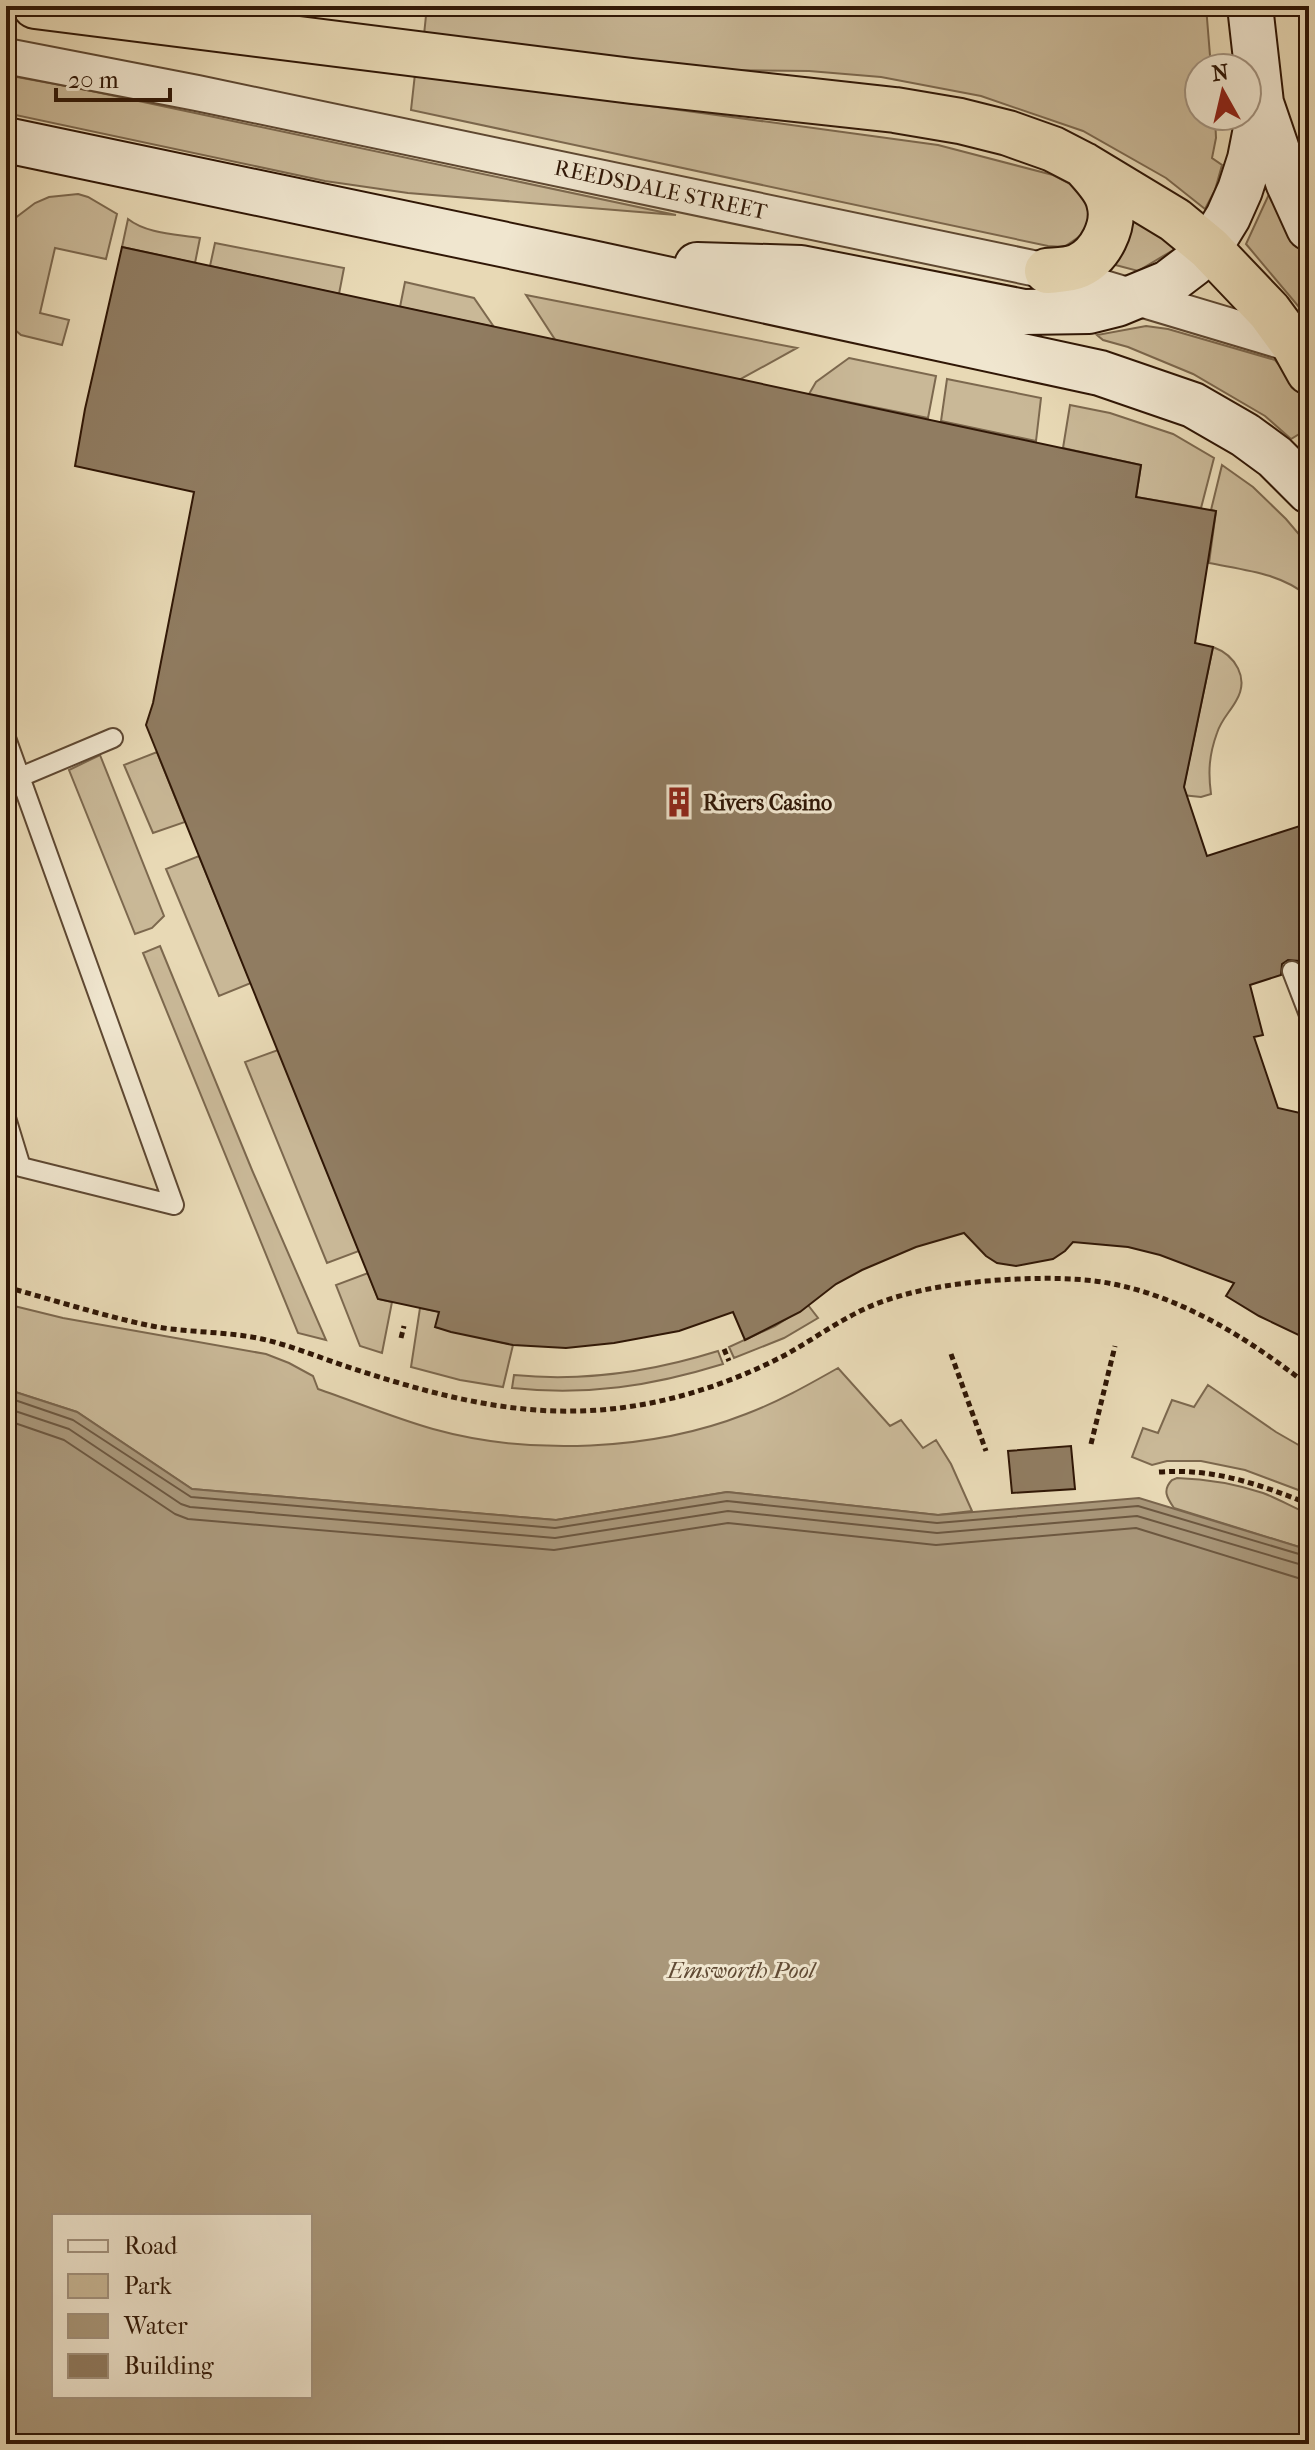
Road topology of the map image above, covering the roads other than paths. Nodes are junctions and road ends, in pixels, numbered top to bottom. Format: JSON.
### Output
{"nodes":[{"id":1,"x":35,"y":6,"type":"edge"},
{"id":2,"x":1250,"y":6,"type":"edge"},
{"id":3,"x":1255,"y":52,"type":"edge"},
{"id":4,"x":6,"y":56,"type":"edge"},
{"id":5,"x":1263,"y":109,"type":"edge"},
{"id":6,"x":1255,"y":132,"type":"edge"},
{"id":7,"x":19,"y":150,"type":"edge"},
{"id":8,"x":1084,"y":165,"type":"junction"},
{"id":9,"x":1309,"y":228,"type":"edge"},
{"id":10,"x":1209,"y":248,"type":"junction"},
{"id":11,"x":587,"y":262,"type":"junction"},
{"id":12,"x":1047,"y":271,"type":"junction"},
{"id":13,"x":1138,"y":297,"type":"junction"},
{"id":14,"x":1304,"y":356,"type":"edge"},
{"id":15,"x":1309,"y":491,"type":"edge"},
{"id":16,"x":6,"y":738,"type":"edge"},
{"id":17,"x":113,"y":738,"type":"dead end"},
{"id":18,"x":14,"y":780,"type":"edge"},
{"id":19,"x":1292,"y":971,"type":"dead end"},
{"id":20,"x":1309,"y":1015,"type":"edge"},
{"id":21,"x":6,"y":1118,"type":"edge"},
{"id":22,"x":13,"y":1164,"type":"edge"}],
"edges":[{"from":1,"to":8,"type":"highway"},
{"from":2,"to":3,"type":"main road"},
{"from":4,"to":12,"type":"street","name":"REEDSDALE STREET"},
{"from":5,"to":9,"type":"main road"},
{"from":6,"to":10,"type":"main road"},
{"from":7,"to":11,"type":"main road"},
{"from":8,"to":10,"type":"highway"},
{"from":8,"to":12,"type":"highway"},
{"from":10,"to":13,"type":"main road"},
{"from":10,"to":14,"type":"highway"},
{"from":11,"to":13,"type":"main road"},
{"from":11,"to":15,"type":"main road"},
{"from":12,"to":13,"type":"street","name":"REEDSDALE STREET"},
{"from":13,"to":14,"type":"street","name":"REEDSDALE STREET"},
{"from":16,"to":18,"type":"lane"},
{"from":17,"to":18,"type":"lane"},
{"from":18,"to":22,"type":"lane"},
{"from":19,"to":20,"type":"lane"},
{"from":21,"to":22,"type":"lane"}]}
